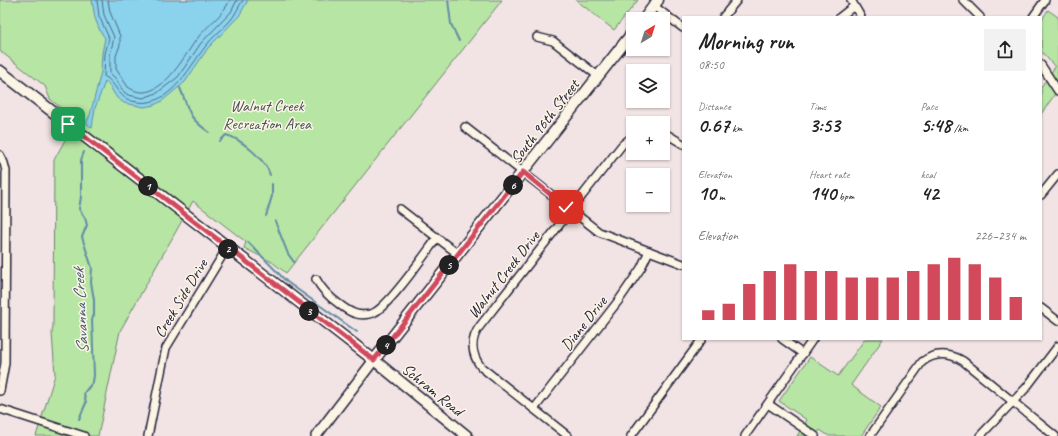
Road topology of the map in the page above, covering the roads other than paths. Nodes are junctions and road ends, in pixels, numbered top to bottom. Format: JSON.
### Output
{"nodes":[{"id":1,"x":737,"y":0,"type":"edge"},
{"id":2,"x":963,"y":0,"type":"edge"},
{"id":3,"x":1044,"y":0,"type":"edge"},
{"id":4,"x":656,"y":3,"type":"edge"},
{"id":5,"x":853,"y":3,"type":"edge"},
{"id":6,"x":649,"y":12,"type":"edge"},
{"id":7,"x":724,"y":16,"type":"edge"},
{"id":8,"x":841,"y":16,"type":"edge"},
{"id":9,"x":860,"y":16,"type":"edge"},
{"id":10,"x":979,"y":16,"type":"edge"},
{"id":11,"x":1034,"y":16,"type":"edge"},
{"id":12,"x":682,"y":27,"type":"edge"},
{"id":13,"x":536,"y":37,"type":"dead end"},
{"id":14,"x":626,"y":41,"type":"edge"},
{"id":15,"x":1042,"y":67,"type":"edge"},
{"id":16,"x":0,"y":71,"type":"edge"},
{"id":17,"x":598,"y":76,"type":"junction"},
{"id":18,"x":1058,"y":91,"type":"edge"},
{"id":19,"x":465,"y":126,"type":"dead end"},
{"id":20,"x":670,"y":136,"type":"edge"},
{"id":21,"x":626,"y":142,"type":"edge"},
{"id":22,"x":682,"y":143,"type":"edge"},
{"id":23,"x":0,"y":154,"type":"edge"},
{"id":24,"x":523,"y":172,"type":"junction"},
{"id":25,"x":1058,"y":174,"type":"edge"},
{"id":26,"x":1042,"y":194,"type":"edge"},
{"id":27,"x":400,"y":209,"type":"dead end"},
{"id":28,"x":571,"y":210,"type":"junction"},
{"id":29,"x":437,"y":238,"type":"junction"},
{"id":30,"x":227,"y":248,"type":"junction"},
{"id":31,"x":649,"y":251,"type":"junction"},
{"id":32,"x":458,"y":254,"type":"junction"},
{"id":33,"x":682,"y":264,"type":"edge"},
{"id":34,"x":316,"y":279,"type":"dead end"},
{"id":35,"x":3,"y":296,"type":"edge"},
{"id":36,"x":1042,"y":309,"type":"edge"},
{"id":37,"x":1058,"y":321,"type":"edge"},
{"id":38,"x":701,"y":340,"type":"edge"},
{"id":39,"x":783,"y":340,"type":"edge"},
{"id":40,"x":811,"y":340,"type":"edge"},
{"id":41,"x":1058,"y":346,"type":"edge"},
{"id":42,"x":803,"y":354,"type":"junction"},
{"id":43,"x":374,"y":360,"type":"junction"},
{"id":44,"x":0,"y":391,"type":"edge"},
{"id":45,"x":1012,"y":401,"type":"junction"},
{"id":46,"x":768,"y":404,"type":"junction"},
{"id":47,"x":0,"y":408,"type":"edge"},
{"id":48,"x":534,"y":410,"type":"junction"},
{"id":49,"x":84,"y":436,"type":"edge"},
{"id":50,"x":148,"y":436,"type":"edge"},
{"id":51,"x":316,"y":436,"type":"edge"},
{"id":52,"x":467,"y":436,"type":"edge"},
{"id":53,"x":568,"y":436,"type":"edge"},
{"id":54,"x":631,"y":436,"type":"edge"},
{"id":55,"x":745,"y":436,"type":"edge"},
{"id":56,"x":815,"y":436,"type":"edge"},
{"id":57,"x":870,"y":436,"type":"edge"},
{"id":58,"x":980,"y":436,"type":"edge"},
{"id":59,"x":1055,"y":436,"type":"edge"}],
"edges":[{"from":1,"to":7,"type":"street"},
{"from":2,"to":10,"type":"street"},
{"from":3,"to":11,"type":"street"},
{"from":4,"to":6,"type":"main road"},
{"from":4,"to":12,"type":"street"},
{"from":5,"to":8,"type":"street"},
{"from":5,"to":9,"type":"street"},
{"from":13,"to":17,"type":"street"},
{"from":14,"to":17,"type":"main road","name":"South 96th Street"},
{"from":15,"to":18,"type":"street"},
{"from":16,"to":30,"type":"main road","name":"Schram Road"},
{"from":17,"to":24,"type":"main road","name":"South 96th Street"},
{"from":19,"to":24,"type":"street"},
{"from":20,"to":22,"type":"street"},
{"from":21,"to":28,"type":"street","name":"Walnut Creek Drive"},
{"from":23,"to":35,"type":"street"},
{"from":24,"to":28,"type":"street"},
{"from":24,"to":32,"type":"main road","name":"South 96th Street"},
{"from":25,"to":26,"type":"street"},
{"from":27,"to":29,"type":"street"},
{"from":28,"to":31,"type":"street"},
{"from":28,"to":48,"type":"street","name":"Walnut Creek Drive"},
{"from":29,"to":32,"type":"street"},
{"from":29,"to":34,"type":"street"},
{"from":30,"to":43,"type":"main road","name":"Schram Road"},
{"from":30,"to":50,"type":"street","name":"Creek Side Drive"},
{"from":31,"to":33,"type":"street"},
{"from":31,"to":48,"type":"street","name":"Diane Drive"},
{"from":32,"to":43,"type":"main road","name":"South 96th Street"},
{"from":35,"to":44,"type":"street"},
{"from":36,"to":37,"type":"street"},
{"from":38,"to":54,"type":"street"},
{"from":39,"to":42,"type":"street"},
{"from":40,"to":42,"type":"street"},
{"from":41,"to":45,"type":"street"},
{"from":42,"to":46,"type":"street"},
{"from":43,"to":51,"type":"street","name":"South 96th Street"},
{"from":43,"to":52,"type":"main road","name":"Schram Road"},
{"from":45,"to":57,"type":"street"},
{"from":45,"to":58,"type":"street"},
{"from":45,"to":59,"type":"street"},
{"from":46,"to":55,"type":"street"},
{"from":46,"to":56,"type":"street"},
{"from":47,"to":49,"type":"street"},
{"from":48,"to":53,"type":"street"}]}
